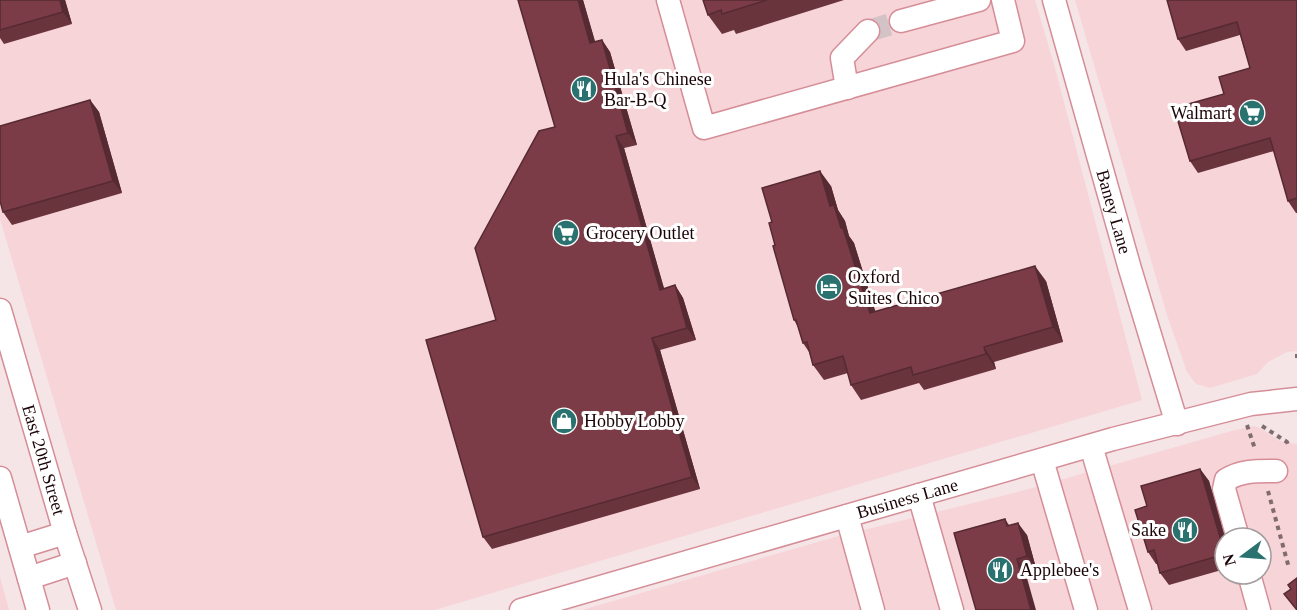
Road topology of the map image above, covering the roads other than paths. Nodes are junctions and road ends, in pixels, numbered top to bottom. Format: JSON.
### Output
{"nodes":[{"id":1,"x":668,"y":0,"type":"edge"},
{"id":2,"x":979,"y":0,"type":"edge"},
{"id":3,"x":1003,"y":0,"type":"edge"},
{"id":4,"x":1054,"y":0,"type":"edge"},
{"id":5,"x":901,"y":21,"type":"tunnel mouth"},
{"id":6,"x":868,"y":31,"type":"tunnel mouth"},
{"id":7,"x":847,"y":88,"type":"junction"},
{"id":8,"x":0,"y":310,"type":"edge"},
{"id":9,"x":1297,"y":399,"type":"edge"},
{"id":10,"x":1177,"y":424,"type":"junction"},
{"id":11,"x":1091,"y":446,"type":"junction"},
{"id":12,"x":1042,"y":460,"type":"junction"},
{"id":13,"x":1269,"y":471,"type":"road end"},
{"id":14,"x":0,"y":478,"type":"edge"},
{"id":15,"x":919,"y":495,"type":"junction"},
{"id":16,"x":847,"y":516,"type":"junction"},
{"id":17,"x":1235,"y":526,"type":"edge"},
{"id":18,"x":65,"y":533,"type":"junction"},
{"id":19,"x":20,"y":547,"type":"junction"},
{"id":20,"x":75,"y":563,"type":"junction"},
{"id":21,"x":29,"y":578,"type":"junction"},
{"id":22,"x":1252,"y":586,"type":"edge"},
{"id":23,"x":38,"y":610,"type":"edge"},
{"id":24,"x":90,"y":610,"type":"edge"},
{"id":25,"x":520,"y":610,"type":"edge"},
{"id":26,"x":873,"y":610,"type":"edge"},
{"id":27,"x":952,"y":610,"type":"edge"},
{"id":28,"x":1086,"y":610,"type":"edge"},
{"id":29,"x":1140,"y":610,"type":"edge"},
{"id":30,"x":1259,"y":610,"type":"edge"}],
"edges":[{"from":1,"to":7,"type":"street"},
{"from":2,"to":5,"type":"street"},
{"from":3,"to":7,"type":"street"},
{"from":4,"to":10,"type":"street","name":"Baney Lane"},
{"from":6,"to":7,"type":"street"},
{"from":8,"to":18,"type":"street","name":"East 20th Street"},
{"from":9,"to":10,"type":"street","name":"Business Lane"},
{"from":10,"to":11,"type":"street","name":"Business Lane"},
{"from":11,"to":12,"type":"street","name":"Business Lane"},
{"from":11,"to":29,"type":"street"},
{"from":12,"to":15,"type":"street","name":"Business Lane"},
{"from":12,"to":28,"type":"street"},
{"from":13,"to":17,"type":"street"},
{"from":14,"to":19,"type":"street"},
{"from":15,"to":16,"type":"street","name":"Business Lane"},
{"from":15,"to":27,"type":"street"},
{"from":16,"to":25,"type":"street","name":"Business Lane"},
{"from":16,"to":26,"type":"street"},
{"from":18,"to":19,"type":"street"},
{"from":18,"to":20,"type":"street","name":"East 20th Street"},
{"from":19,"to":21,"type":"street"},
{"from":20,"to":21,"type":"street"},
{"from":20,"to":24,"type":"street","name":"East 20th Street"},
{"from":21,"to":23,"type":"street"},
{"from":22,"to":30,"type":"street"}]}
